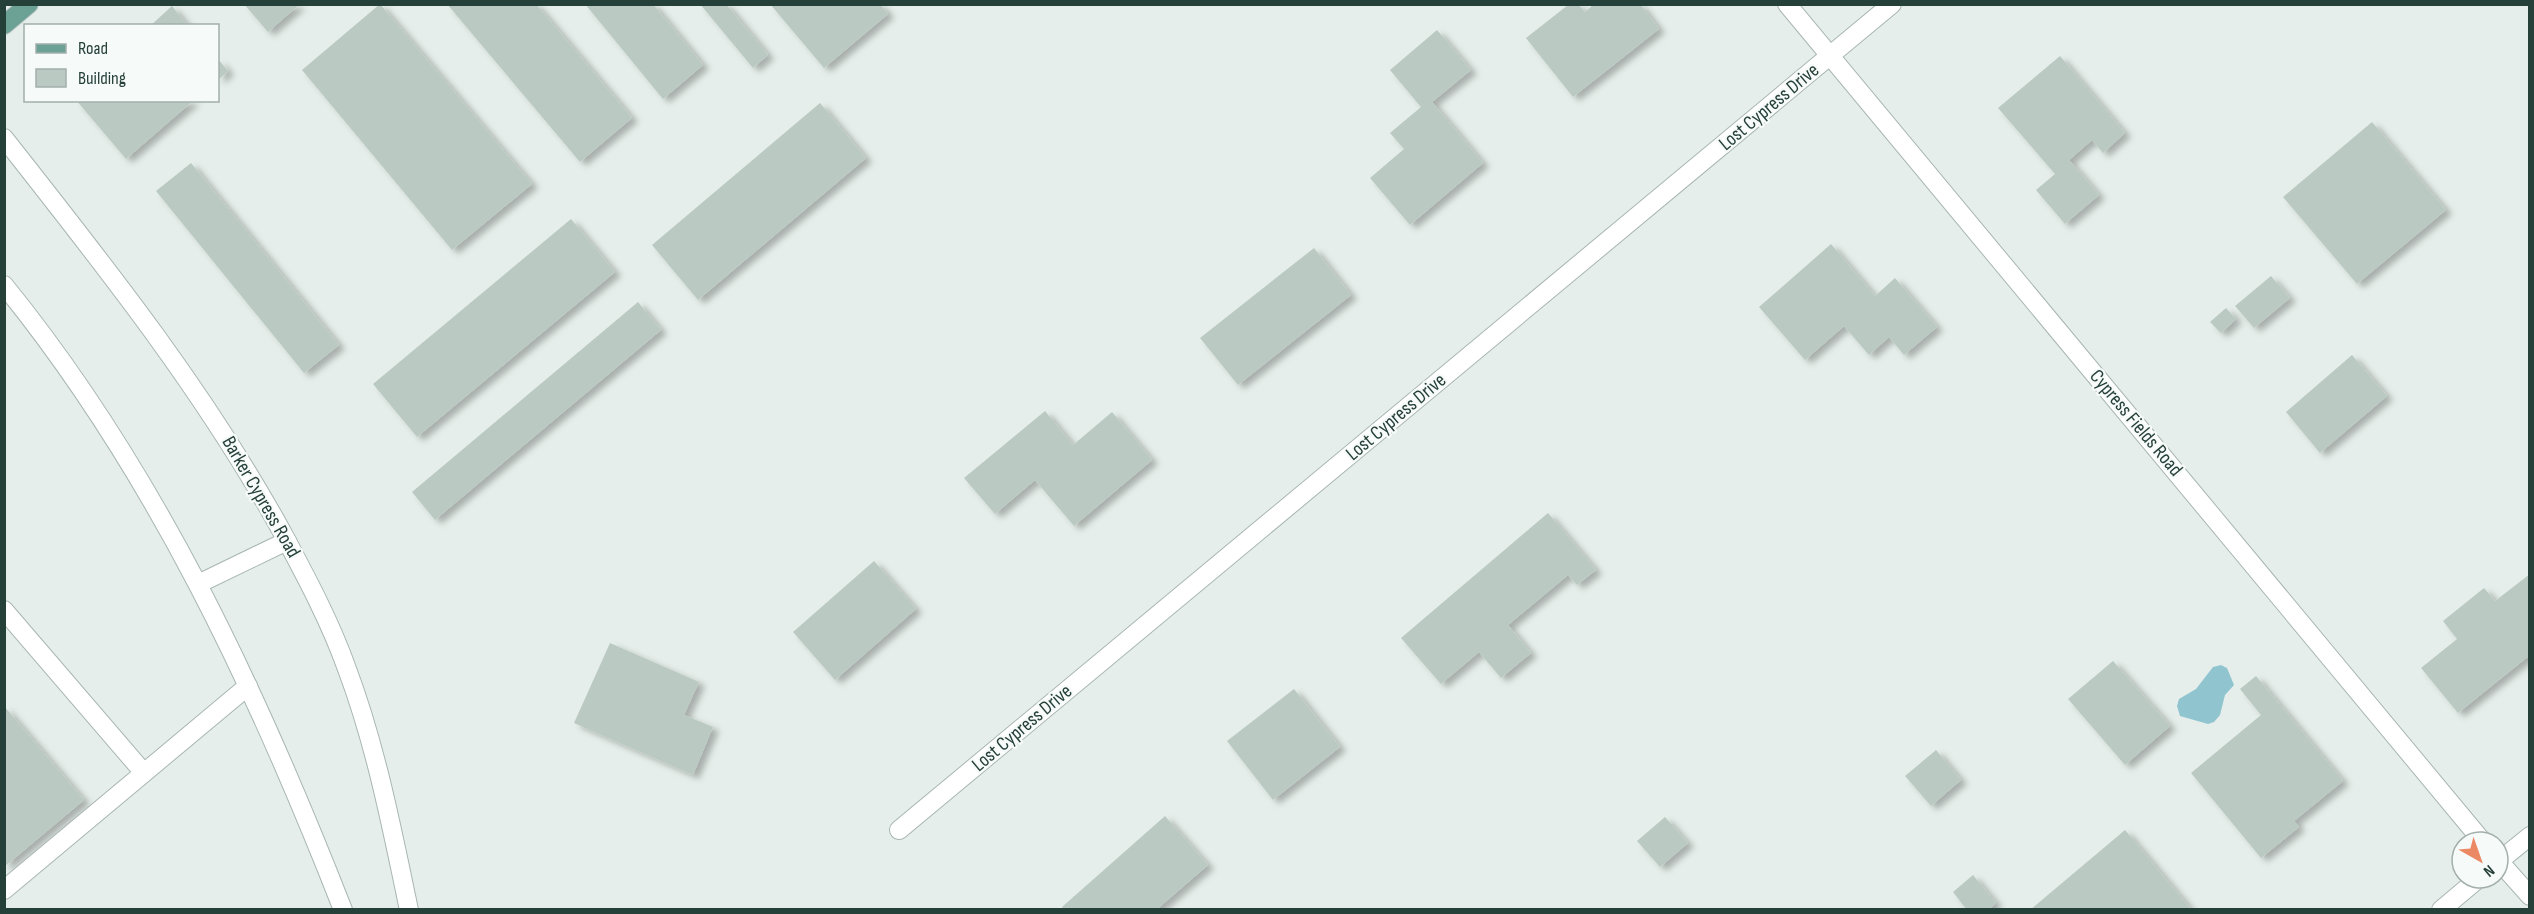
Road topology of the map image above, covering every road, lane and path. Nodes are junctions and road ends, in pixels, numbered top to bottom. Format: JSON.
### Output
{"nodes":[{"id":1,"x":29,"y":4,"type":"edge"},
{"id":2,"x":1787,"y":4,"type":"edge"},
{"id":3,"x":1892,"y":4,"type":"edge"},
{"id":4,"x":4,"y":25,"type":"edge"},
{"id":5,"x":1831,"y":55,"type":"junction"},
{"id":6,"x":4,"y":138,"type":"edge"},
{"id":7,"x":4,"y":285,"type":"edge"},
{"id":8,"x":287,"y":541,"type":"junction"},
{"id":9,"x":198,"y":584,"type":"junction"},
{"id":10,"x":4,"y":610,"type":"edge"},
{"id":11,"x":248,"y":686,"type":"junction"},
{"id":12,"x":144,"y":773,"type":"junction"},
{"id":13,"x":899,"y":830,"type":"dead end"},
{"id":14,"x":2473,"y":830,"type":"edge"},
{"id":15,"x":2529,"y":836,"type":"edge"},
{"id":16,"x":2510,"y":851,"type":"edge"},
{"id":17,"x":2510,"y":875,"type":"edge"},
{"id":18,"x":4,"y":890,"type":"edge"},
{"id":19,"x":2464,"y":890,"type":"edge"},
{"id":20,"x":2529,"y":896,"type":"edge"},
{"id":21,"x":343,"y":909,"type":"edge"},
{"id":22,"x":409,"y":909,"type":"edge"},
{"id":23,"x":2441,"y":909,"type":"edge"}],
"edges":[{"from":1,"to":4,"type":"main road"},
{"from":2,"to":5,"type":"street","name":"Cypress Fields Road"},
{"from":3,"to":5,"type":"street","name":"Lost Cypress Drive"},
{"from":5,"to":13,"type":"street","name":"Lost Cypress Drive"},
{"from":5,"to":14,"type":"street","name":"Cypress Fields Road"},
{"from":6,"to":8,"type":"street","name":"Barker Cypress Road"},
{"from":7,"to":9,"type":"street"},
{"from":8,"to":9,"type":"street"},
{"from":8,"to":22,"type":"street","name":"Barker Cypress Road"},
{"from":9,"to":11,"type":"street"},
{"from":10,"to":12,"type":"street"},
{"from":11,"to":12,"type":"street"},
{"from":11,"to":21,"type":"street"},
{"from":12,"to":18,"type":"street"},
{"from":15,"to":16,"type":"street"},
{"from":17,"to":20,"type":"street"},
{"from":19,"to":23,"type":"street"}]}
